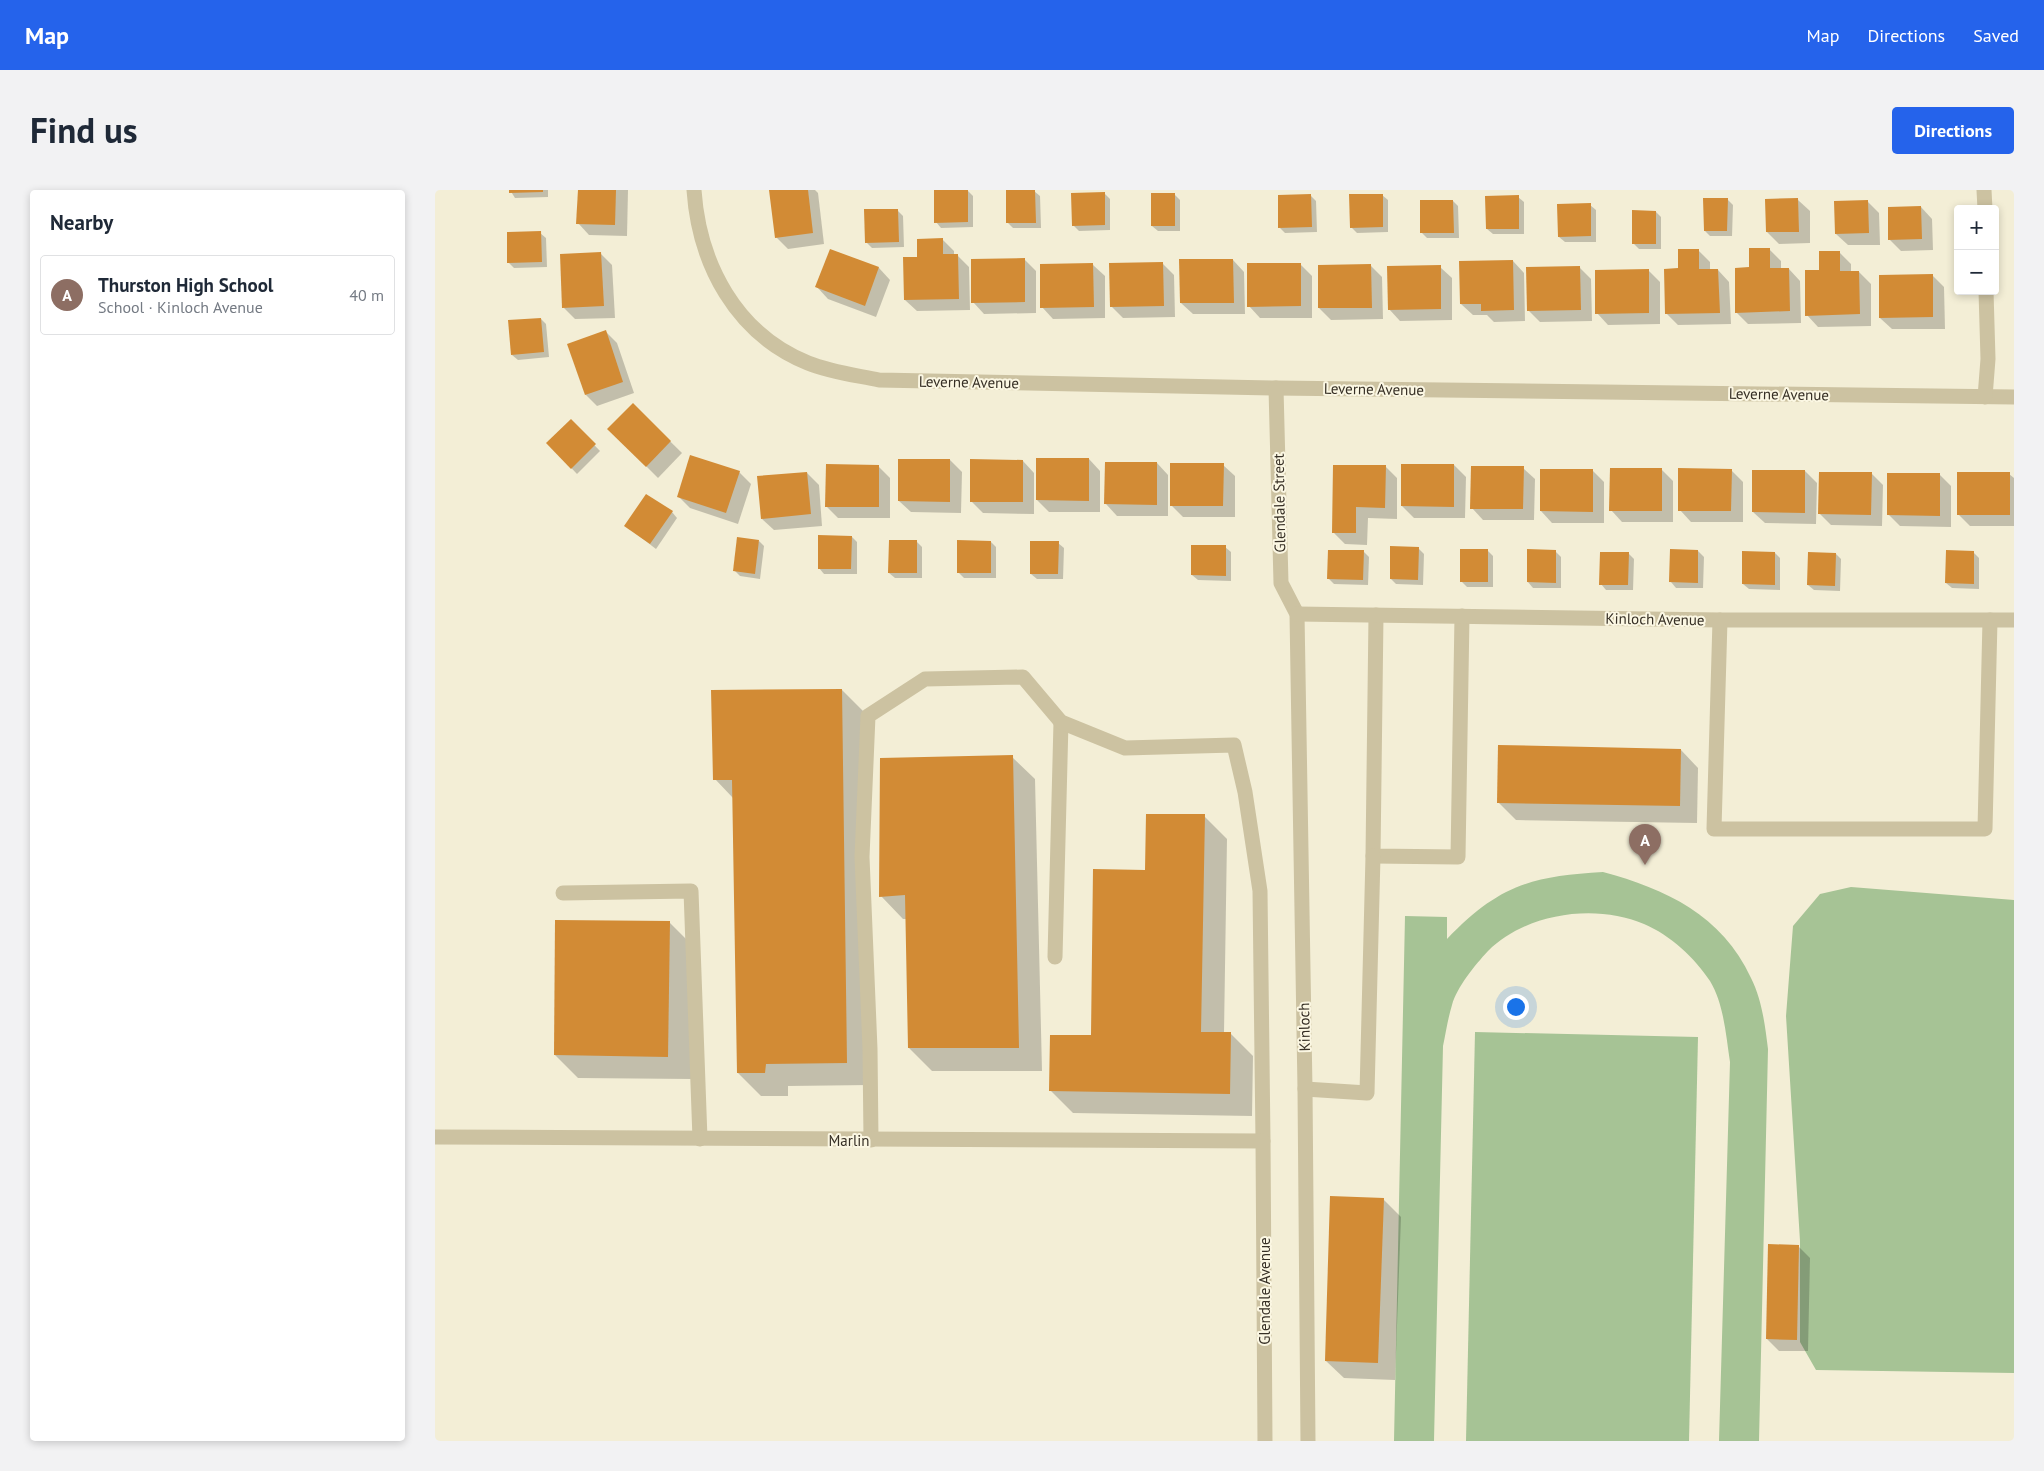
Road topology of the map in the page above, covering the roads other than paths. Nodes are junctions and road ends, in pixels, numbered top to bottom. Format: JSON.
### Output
{"nodes":[{"id":1,"x":695,"y":190,"type":"edge"},
{"id":2,"x":1984,"y":190,"type":"edge"},
{"id":3,"x":1985,"y":205,"type":"edge"},
{"id":4,"x":1987,"y":295,"type":"edge"},
{"id":5,"x":1276,"y":388,"type":"junction"},
{"id":6,"x":1985,"y":397,"type":"junction"},
{"id":7,"x":2014,"y":397,"type":"edge"},
{"id":8,"x":1297,"y":614,"type":"junction"},
{"id":9,"x":1376,"y":615,"type":"junction"},
{"id":10,"x":1462,"y":616,"type":"junction"},
{"id":11,"x":1720,"y":620,"type":"junction"},
{"id":12,"x":1990,"y":620,"type":"junction"},
{"id":13,"x":2014,"y":620,"type":"edge"},
{"id":14,"x":1061,"y":722,"type":"junction"},
{"id":15,"x":1373,"y":856,"type":"junction"},
{"id":16,"x":563,"y":893,"type":"dead end"},
{"id":17,"x":1055,"y":957,"type":"dead end"},
{"id":18,"x":1305,"y":1089,"type":"junction"},
{"id":19,"x":435,"y":1137,"type":"edge"},
{"id":20,"x":700,"y":1139,"type":"junction"},
{"id":21,"x":871,"y":1140,"type":"junction"},
{"id":22,"x":1263,"y":1142,"type":"junction"},
{"id":23,"x":1265,"y":1441,"type":"edge"},
{"id":24,"x":1308,"y":1441,"type":"edge"}],
"edges":[{"from":1,"to":5,"type":"street","name":"Leverne Avenue"},
{"from":2,"to":3,"type":"street"},
{"from":4,"to":6,"type":"street"},
{"from":5,"to":6,"type":"street","name":"Leverne Avenue"},
{"from":5,"to":8,"type":"street","name":"Glendale Street"},
{"from":6,"to":7,"type":"street","name":"Leverne Avenue"},
{"from":8,"to":9,"type":"street","name":"Kinloch Avenue"},
{"from":8,"to":18,"type":"street","name":"Kinloch"},
{"from":9,"to":10,"type":"street","name":"Kinloch Avenue"},
{"from":9,"to":15,"type":"street"},
{"from":10,"to":11,"type":"street","name":"Kinloch Avenue"},
{"from":10,"to":15,"type":"street"},
{"from":11,"to":12,"type":"street","name":"Kinloch Avenue"},
{"from":11,"to":12,"type":"street"},
{"from":12,"to":13,"type":"street","name":"Kinloch Avenue"},
{"from":14,"to":17,"type":"street"},
{"from":14,"to":21,"type":"street"},
{"from":14,"to":22,"type":"street","name":"Glendale Avenue"},
{"from":15,"to":18,"type":"street"},
{"from":16,"to":20,"type":"street"},
{"from":18,"to":24,"type":"street","name":"Kinloch"},
{"from":19,"to":20,"type":"street","name":"Marlin"},
{"from":20,"to":21,"type":"street","name":"Marlin"},
{"from":21,"to":22,"type":"street","name":"Marlin"},
{"from":22,"to":23,"type":"street","name":"Glendale Avenue"}]}
